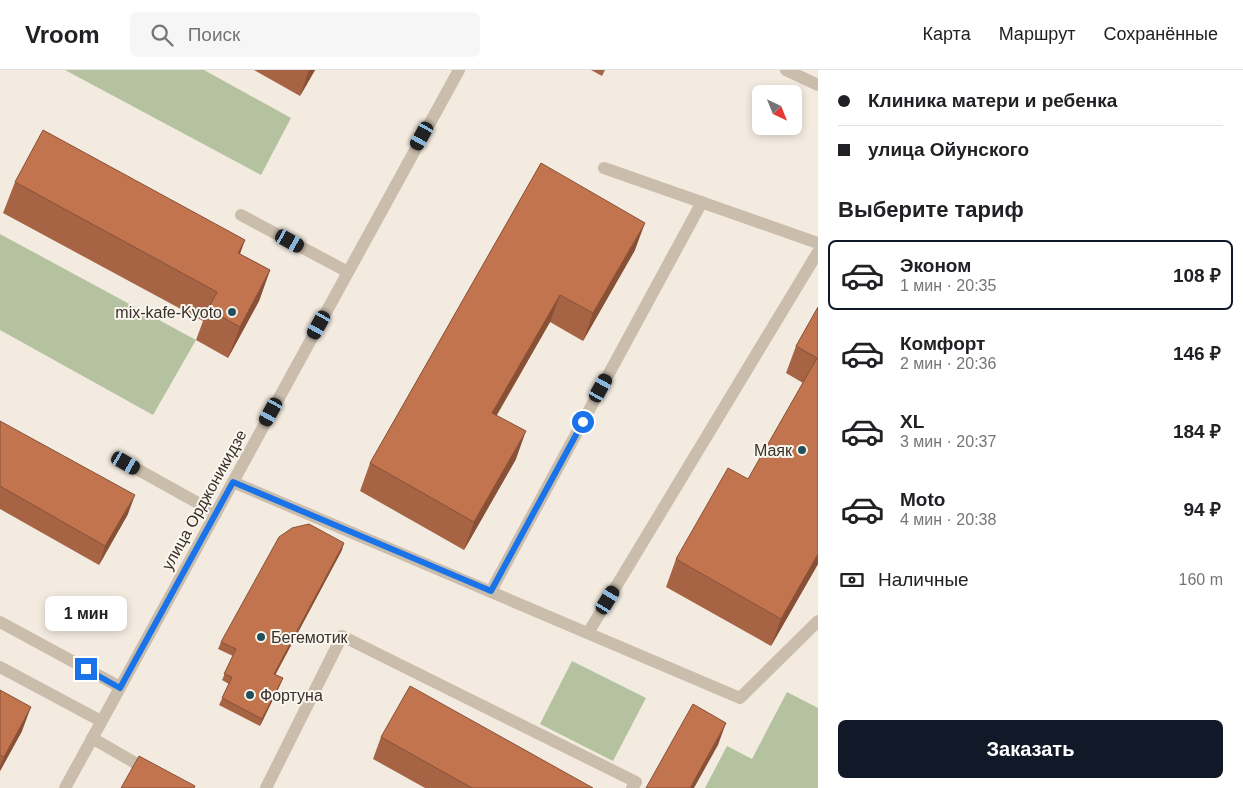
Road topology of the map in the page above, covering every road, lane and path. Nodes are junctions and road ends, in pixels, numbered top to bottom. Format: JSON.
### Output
{"nodes":[{"id":1,"x":786,"y":70,"type":"edge"},
{"id":2,"x":455,"y":72,"type":"edge"},
{"id":3,"x":818,"y":85,"type":"edge"},
{"id":4,"x":604,"y":168,"type":"dead end"},
{"id":5,"x":702,"y":202,"type":"junction"},
{"id":6,"x":241,"y":215,"type":"dead end"},
{"id":7,"x":818,"y":243,"type":"edge"},
{"id":8,"x":818,"y":252,"type":"edge"},
{"id":9,"x":348,"y":272,"type":"junction"},
{"id":10,"x":126,"y":463,"type":"dead end"},
{"id":11,"x":233,"y":482,"type":"junction"},
{"id":12,"x":216,"y":513,"type":"junction"},
{"id":13,"x":491,"y":591,"type":"junction"},
{"id":14,"x":818,"y":621,"type":"edge"},
{"id":15,"x":0,"y":622,"type":"edge"},
{"id":16,"x":588,"y":633,"type":"junction"},
{"id":17,"x":0,"y":667,"type":"edge"},
{"id":18,"x":120,"y":688,"type":"junction"},
{"id":19,"x":102,"y":721,"type":"junction"},
{"id":20,"x":92,"y":738,"type":"junction"},
{"id":21,"x":157,"y":776,"type":"edge"},
{"id":22,"x":65,"y":788,"type":"edge"},
{"id":23,"x":266,"y":788,"type":"edge"},
{"id":24,"x":632,"y":788,"type":"edge"}],
"edges":[{"from":1,"to":3,"type":"street"},
{"from":2,"to":9,"type":"street","name":"улица Орджоникидзе"},
{"from":4,"to":5,"type":"street"},
{"from":5,"to":7,"type":"street"},
{"from":5,"to":13,"type":"street"},
{"from":6,"to":9,"type":"street"},
{"from":8,"to":16,"type":"street"},
{"from":9,"to":11,"type":"street","name":"улица Орджоникидзе"},
{"from":10,"to":12,"type":"street"},
{"from":11,"to":12,"type":"street","name":"улица Орджоникидзе"},
{"from":11,"to":13,"type":"street"},
{"from":12,"to":18,"type":"street","name":"улица Орджоникидзе"},
{"from":13,"to":16,"type":"street"},
{"from":14,"to":16,"type":"street"},
{"from":15,"to":18,"type":"street"},
{"from":17,"to":19,"type":"street"},
{"from":18,"to":19,"type":"street","name":"улица Орджоникидзе"},
{"from":19,"to":20,"type":"street","name":"улица Орджоникидзе"},
{"from":20,"to":21,"type":"street"},
{"from":20,"to":22,"type":"street","name":"улица Орджоникидзе"},
{"from":23,"to":24,"type":"street"}]}
